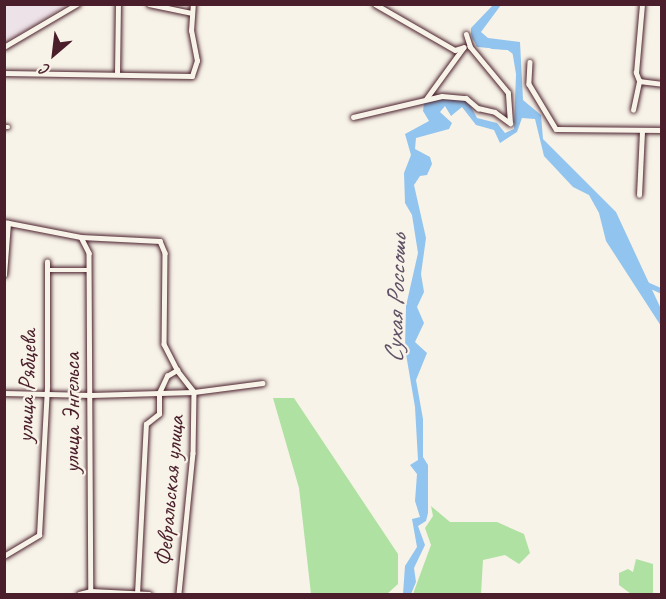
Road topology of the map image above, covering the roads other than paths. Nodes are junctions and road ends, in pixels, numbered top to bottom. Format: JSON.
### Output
{"nodes":[{"id":1,"x":77,"y":4,"type":"edge"},
{"id":2,"x":118,"y":4,"type":"edge"},
{"id":3,"x":149,"y":4,"type":"edge"},
{"id":4,"x":193,"y":4,"type":"edge"},
{"id":5,"x":375,"y":4,"type":"edge"},
{"id":6,"x":642,"y":4,"type":"edge"},
{"id":7,"x":192,"y":13,"type":"junction"},
{"id":8,"x":466,"y":35,"type":"dead end"},
{"id":9,"x":4,"y":47,"type":"edge"},
{"id":10,"x":530,"y":62,"type":"dead end"},
{"id":11,"x":4,"y":74,"type":"edge"},
{"id":12,"x":117,"y":74,"type":"junction"},
{"id":13,"x":639,"y":81,"type":"junction"},
{"id":14,"x":662,"y":84,"type":"edge"},
{"id":15,"x":424,"y":101,"type":"junction"},
{"id":16,"x":633,"y":110,"type":"dead end"},
{"id":17,"x":353,"y":117,"type":"dead end"},
{"id":18,"x":662,"y":130,"type":"edge"},
{"id":19,"x":642,"y":132,"type":"junction"},
{"id":20,"x":639,"y":195,"type":"dead end"},
{"id":21,"x":6,"y":222,"type":"edge"},
{"id":22,"x":81,"y":237,"type":"junction"},
{"id":23,"x":47,"y":262,"type":"dead end"},
{"id":24,"x":47,"y":270,"type":"junction"},
{"id":25,"x":88,"y":270,"type":"junction"},
{"id":26,"x":4,"y":275,"type":"edge"},
{"id":27,"x":177,"y":370,"type":"junction"},
{"id":28,"x":262,"y":383,"type":"dead end"},
{"id":29,"x":194,"y":392,"type":"junction"},
{"id":30,"x":4,"y":393,"type":"edge"},
{"id":31,"x":159,"y":393,"type":"junction"},
{"id":32,"x":46,"y":394,"type":"junction"},
{"id":33,"x":90,"y":395,"type":"junction"},
{"id":34,"x":4,"y":556,"type":"edge"},
{"id":35,"x":92,"y":592,"type":"edge"},
{"id":36,"x":79,"y":594,"type":"edge"},
{"id":37,"x":137,"y":594,"type":"edge"},
{"id":38,"x":149,"y":594,"type":"edge"},
{"id":39,"x":179,"y":594,"type":"edge"}],
"edges":[{"from":1,"to":9,"type":"street"},
{"from":2,"to":12,"type":"street"},
{"from":3,"to":7,"type":"street"},
{"from":4,"to":7,"type":"street"},
{"from":5,"to":15,"type":"street"},
{"from":6,"to":13,"type":"street"},
{"from":7,"to":12,"type":"street"},
{"from":8,"to":15,"type":"street"},
{"from":10,"to":19,"type":"street"},
{"from":11,"to":12,"type":"street"},
{"from":13,"to":14,"type":"street"},
{"from":13,"to":16,"type":"street"},
{"from":15,"to":17,"type":"street"},
{"from":18,"to":19,"type":"street"},
{"from":19,"to":20,"type":"street"},
{"from":21,"to":22,"type":"street","name":"Февральская улица"},
{"from":21,"to":26,"type":"street"},
{"from":22,"to":25,"type":"street","name":"улица Энгельса"},
{"from":22,"to":27,"type":"street","name":"Февральская улица"},
{"from":23,"to":24,"type":"street","name":"улица Рябцева"},
{"from":24,"to":25,"type":"street"},
{"from":24,"to":32,"type":"street","name":"улица Рябцева"},
{"from":25,"to":33,"type":"street","name":"улица Энгельса"},
{"from":27,"to":29,"type":"street","name":"Февральская улица"},
{"from":27,"to":31,"type":"street"},
{"from":28,"to":29,"type":"street","name":"Февральская улица"},
{"from":29,"to":31,"type":"street"},
{"from":29,"to":39,"type":"street","name":"Февральская улица"},
{"from":30,"to":32,"type":"street"},
{"from":31,"to":33,"type":"street"},
{"from":31,"to":37,"type":"street"},
{"from":32,"to":33,"type":"street"},
{"from":32,"to":34,"type":"street","name":"улица Рябцева"},
{"from":33,"to":35,"type":"street","name":"улица Энгельса"},
{"from":35,"to":36,"type":"street"},
{"from":35,"to":37,"type":"street"},
{"from":37,"to":38,"type":"street"}]}
